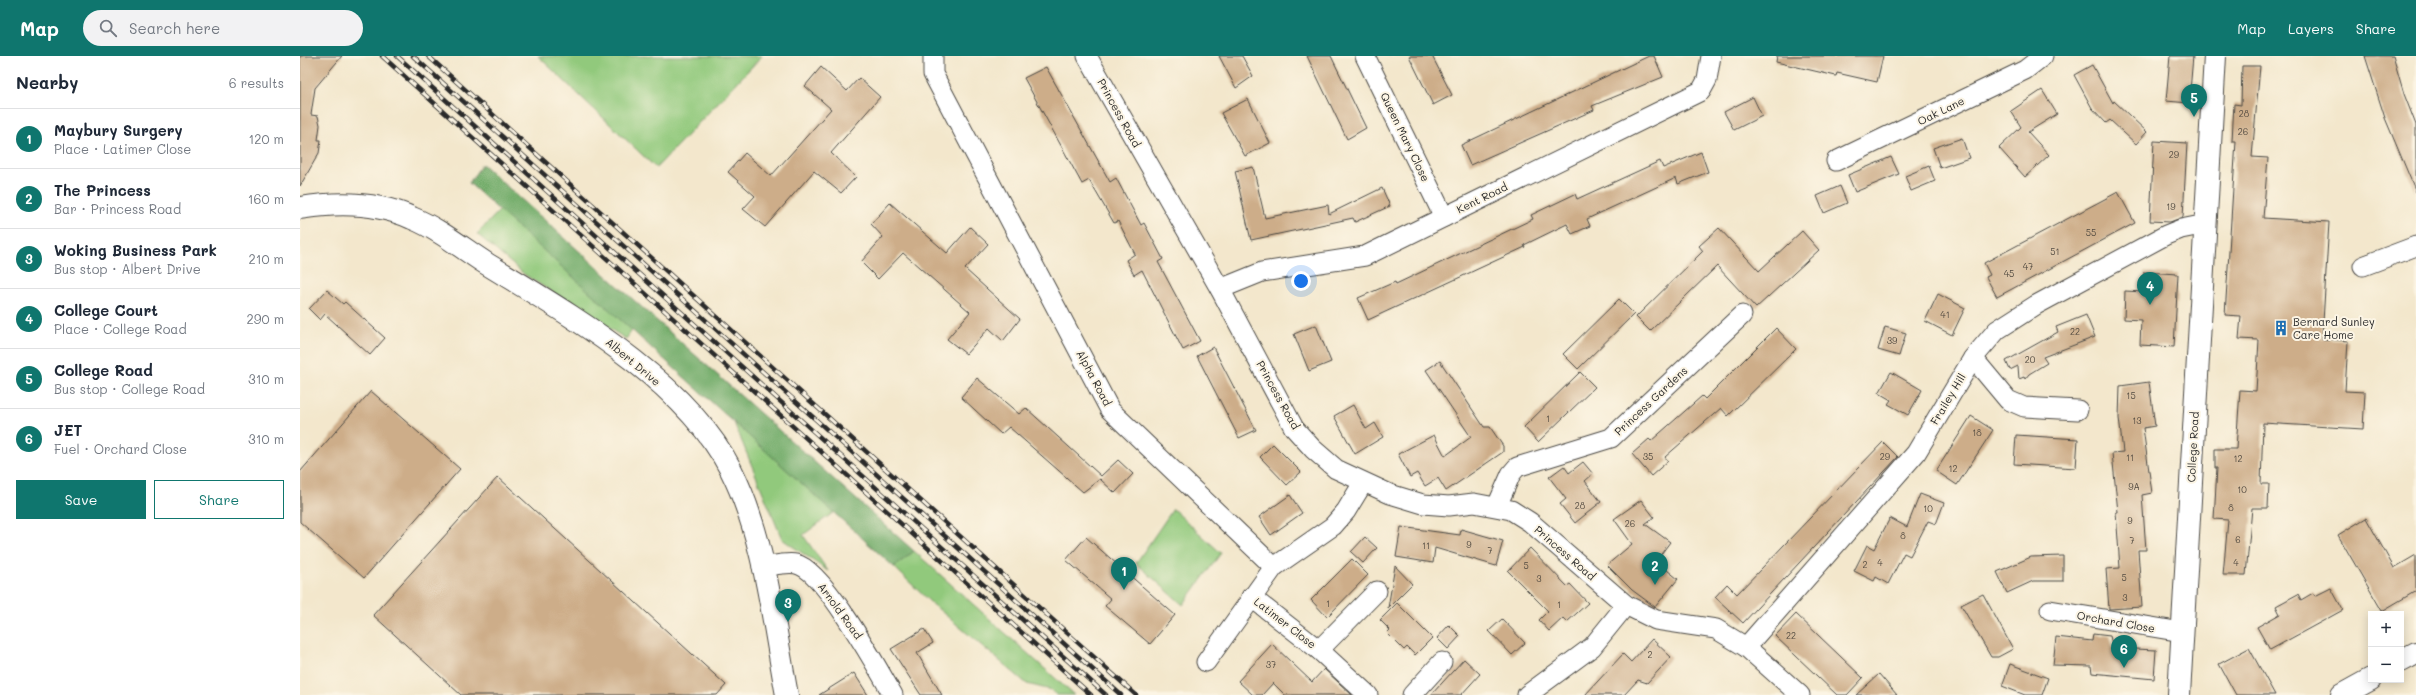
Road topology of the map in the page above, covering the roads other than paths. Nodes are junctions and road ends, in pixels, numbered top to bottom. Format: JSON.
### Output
{"nodes":[{"id":1,"x":933,"y":56,"type":"edge"},
{"id":2,"x":1087,"y":56,"type":"edge"},
{"id":3,"x":1365,"y":56,"type":"edge"},
{"id":4,"x":1711,"y":56,"type":"edge"},
{"id":5,"x":2043,"y":56,"type":"edge"},
{"id":6,"x":2216,"y":56,"type":"edge"},
{"id":7,"x":1836,"y":161,"type":"dead end"},
{"id":8,"x":300,"y":208,"type":"edge"},
{"id":9,"x":1444,"y":217,"type":"junction"},
{"id":10,"x":2206,"y":224,"type":"junction"},
{"id":11,"x":2416,"y":246,"type":"edge"},
{"id":12,"x":2363,"y":266,"type":"dead end"},
{"id":13,"x":1220,"y":289,"type":"junction"},
{"id":14,"x":1742,"y":315,"type":"dead end"},
{"id":15,"x":1973,"y":358,"type":"junction"},
{"id":16,"x":2078,"y":410,"type":"dead end"},
{"id":17,"x":1363,"y":483,"type":"junction"},
{"id":18,"x":1497,"y":506,"type":"junction"},
{"id":19,"x":762,"y":567,"type":"junction"},
{"id":20,"x":1274,"y":567,"type":"junction"},
{"id":21,"x":1377,"y":591,"type":"dead end"},
{"id":22,"x":1251,"y":597,"type":"junction"},
{"id":23,"x":1626,"y":605,"type":"junction"},
{"id":24,"x":2050,"y":610,"type":"dead end"},
{"id":25,"x":2182,"y":632,"type":"junction"},
{"id":26,"x":1746,"y":647,"type":"junction"},
{"id":27,"x":1319,"y":650,"type":"junction"},
{"id":28,"x":2416,"y":653,"type":"edge"},
{"id":29,"x":2404,"y":659,"type":"edge"},
{"id":30,"x":1206,"y":662,"type":"dead end"},
{"id":31,"x":1442,"y":662,"type":"dead end"},
{"id":32,"x":2368,"y":681,"type":"edge"},
{"id":33,"x":787,"y":695,"type":"edge"},
{"id":34,"x":893,"y":695,"type":"edge"},
{"id":35,"x":1368,"y":695,"type":"edge"},
{"id":36,"x":1412,"y":695,"type":"edge"},
{"id":37,"x":1527,"y":695,"type":"edge"},
{"id":38,"x":1800,"y":695,"type":"edge"},
{"id":39,"x":2179,"y":695,"type":"edge"},
{"id":40,"x":2342,"y":695,"type":"edge"}],
"edges":[{"from":1,"to":20,"type":"street","name":"Alpha Road"},
{"from":2,"to":13,"type":"street","name":"Princess Road"},
{"from":3,"to":9,"type":"street","name":"Queen Mary Close"},
{"from":4,"to":9,"type":"street","name":"Kent Road"},
{"from":5,"to":7,"type":"street","name":"Oak Lane"},
{"from":6,"to":10,"type":"street","name":"College Road"},
{"from":8,"to":19,"type":"street","name":"Albert Drive"},
{"from":9,"to":13,"type":"street","name":"Kent Road"},
{"from":10,"to":15,"type":"street","name":"Frailey Hill"},
{"from":10,"to":25,"type":"street","name":"College Road"},
{"from":11,"to":12,"type":"street"},
{"from":13,"to":17,"type":"street","name":"Princess Road"},
{"from":14,"to":18,"type":"street","name":"Princess Gardens"},
{"from":15,"to":16,"type":"street"},
{"from":15,"to":26,"type":"street","name":"Frailey Hill"},
{"from":17,"to":18,"type":"street","name":"Princess Road"},
{"from":17,"to":20,"type":"street"},
{"from":18,"to":23,"type":"street","name":"Princess Road"},
{"from":19,"to":33,"type":"street","name":"Albert Drive"},
{"from":19,"to":34,"type":"street","name":"Arnold Road"},
{"from":20,"to":22,"type":"street","name":"Latimer Close"},
{"from":21,"to":27,"type":"street","name":"Latimer Close"},
{"from":22,"to":27,"type":"street","name":"Latimer Close"},
{"from":22,"to":30,"type":"street","name":"Latimer Close"},
{"from":23,"to":26,"type":"street","name":"Princess Road"},
{"from":23,"to":37,"type":"street"},
{"from":24,"to":25,"type":"street","name":"Orchard Close"},
{"from":25,"to":39,"type":"street","name":"College Road"},
{"from":26,"to":38,"type":"street","name":"Princess Road"},
{"from":27,"to":35,"type":"street","name":"Latimer Close"},
{"from":28,"to":29,"type":"street"},
{"from":31,"to":36,"type":"street"},
{"from":32,"to":40,"type":"street"}]}
